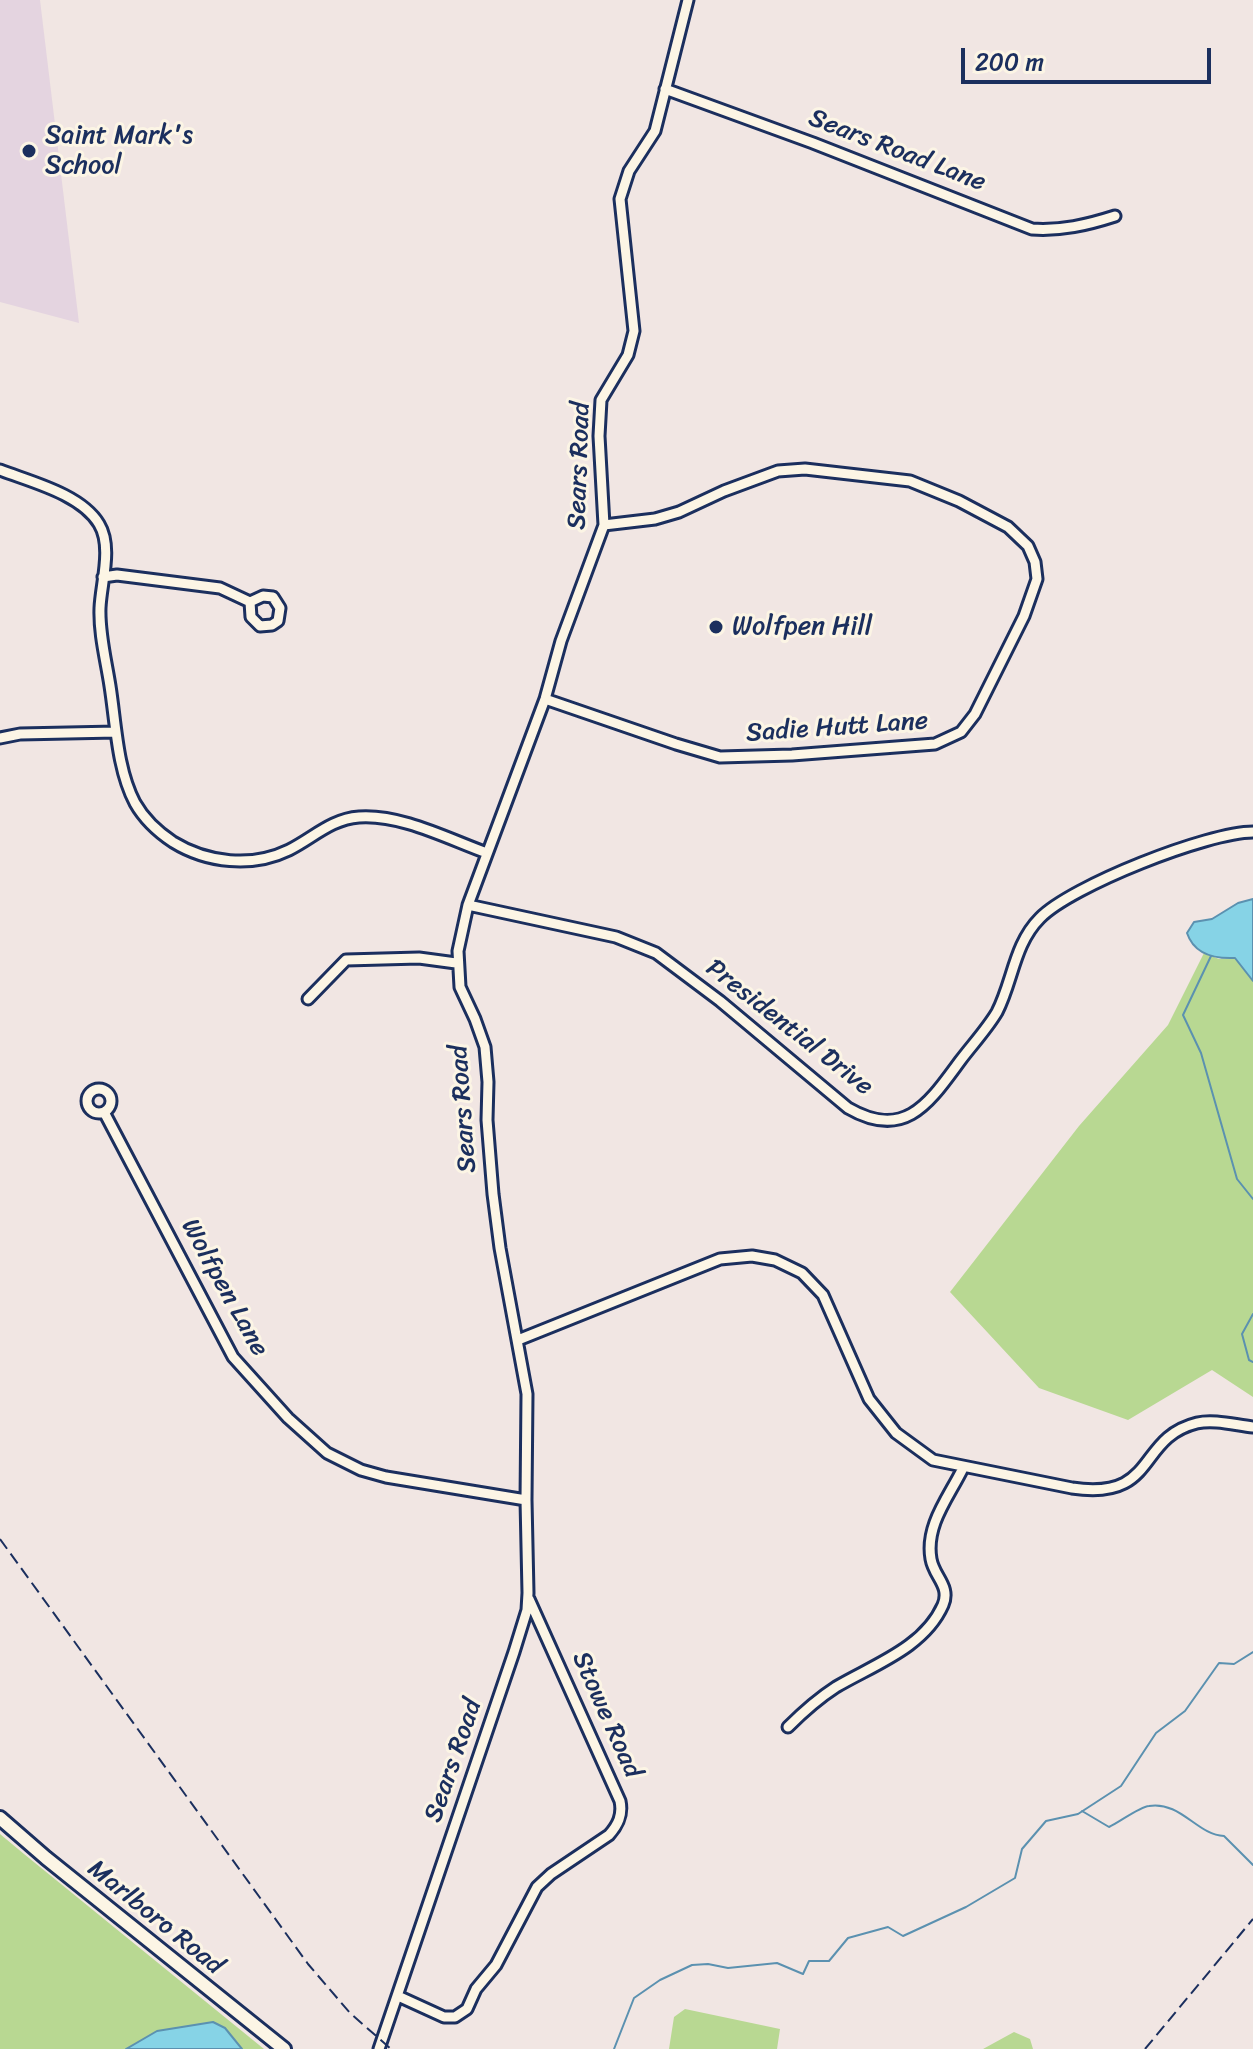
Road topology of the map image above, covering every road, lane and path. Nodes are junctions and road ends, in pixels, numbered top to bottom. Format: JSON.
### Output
{"nodes":[{"id":1,"x":688,"y":0,"type":"edge"},
{"id":2,"x":665,"y":89,"type":"junction"},
{"id":3,"x":1115,"y":216,"type":"dead end"},
{"id":4,"x":0,"y":470,"type":"edge"},
{"id":5,"x":604,"y":525,"type":"junction"},
{"id":6,"x":103,"y":577,"type":"junction"},
{"id":7,"x":250,"y":602,"type":"dead end"},
{"id":8,"x":545,"y":699,"type":"junction"},
{"id":9,"x":116,"y":732,"type":"junction"},
{"id":10,"x":0,"y":738,"type":"edge"},
{"id":11,"x":1253,"y":832,"type":"edge"},
{"id":12,"x":487,"y":853,"type":"junction"},
{"id":13,"x":468,"y":905,"type":"junction"},
{"id":14,"x":456,"y":963,"type":"junction"},
{"id":15,"x":308,"y":999,"type":"dead end"},
{"id":16,"x":104,"y":1112,"type":"dead end"},
{"id":17,"x":518,"y":1340,"type":"junction"},
{"id":18,"x":1253,"y":1427,"type":"edge"},
{"id":19,"x":963,"y":1468,"type":"junction"},
{"id":20,"x":526,"y":1500,"type":"junction"},
{"id":21,"x":528,"y":1596,"type":"junction"},
{"id":22,"x":788,"y":1727,"type":"dead end"},
{"id":23,"x":0,"y":1818,"type":"edge"},
{"id":24,"x":398,"y":1996,"type":"junction"},
{"id":25,"x":284,"y":2049,"type":"edge"},
{"id":26,"x":379,"y":2049,"type":"edge"}],
"edges":[{"from":1,"to":2,"type":"street","name":"Sears Road"},
{"from":2,"to":3,"type":"street","name":"Sears Road Lane"},
{"from":2,"to":5,"type":"street","name":"Sears Road"},
{"from":4,"to":6,"type":"street"},
{"from":5,"to":8,"type":"street","name":"Sears Road"},
{"from":5,"to":8,"type":"street","name":"Sadie Hutt Lane"},
{"from":6,"to":7,"type":"street"},
{"from":6,"to":9,"type":"street"},
{"from":8,"to":12,"type":"street","name":"Sears Road"},
{"from":9,"to":10,"type":"street"},
{"from":9,"to":12,"type":"street"},
{"from":11,"to":13,"type":"street","name":"Presidential Drive"},
{"from":12,"to":13,"type":"street","name":"Sears Road"},
{"from":13,"to":14,"type":"street","name":"Sears Road"},
{"from":14,"to":15,"type":"street"},
{"from":14,"to":17,"type":"street","name":"Sears Road"},
{"from":16,"to":20,"type":"street","name":"Wolfpen Lane"},
{"from":17,"to":19,"type":"street"},
{"from":17,"to":20,"type":"street","name":"Sears Road"},
{"from":18,"to":19,"type":"street"},
{"from":19,"to":22,"type":"street"},
{"from":20,"to":21,"type":"street","name":"Sears Road"},
{"from":21,"to":24,"type":"street","name":"Sears Road"},
{"from":21,"to":24,"type":"street","name":"Stowe Road"},
{"from":23,"to":25,"type":"main road","name":"Marlboro Road"},
{"from":24,"to":26,"type":"street","name":"Sears Road"}]}
